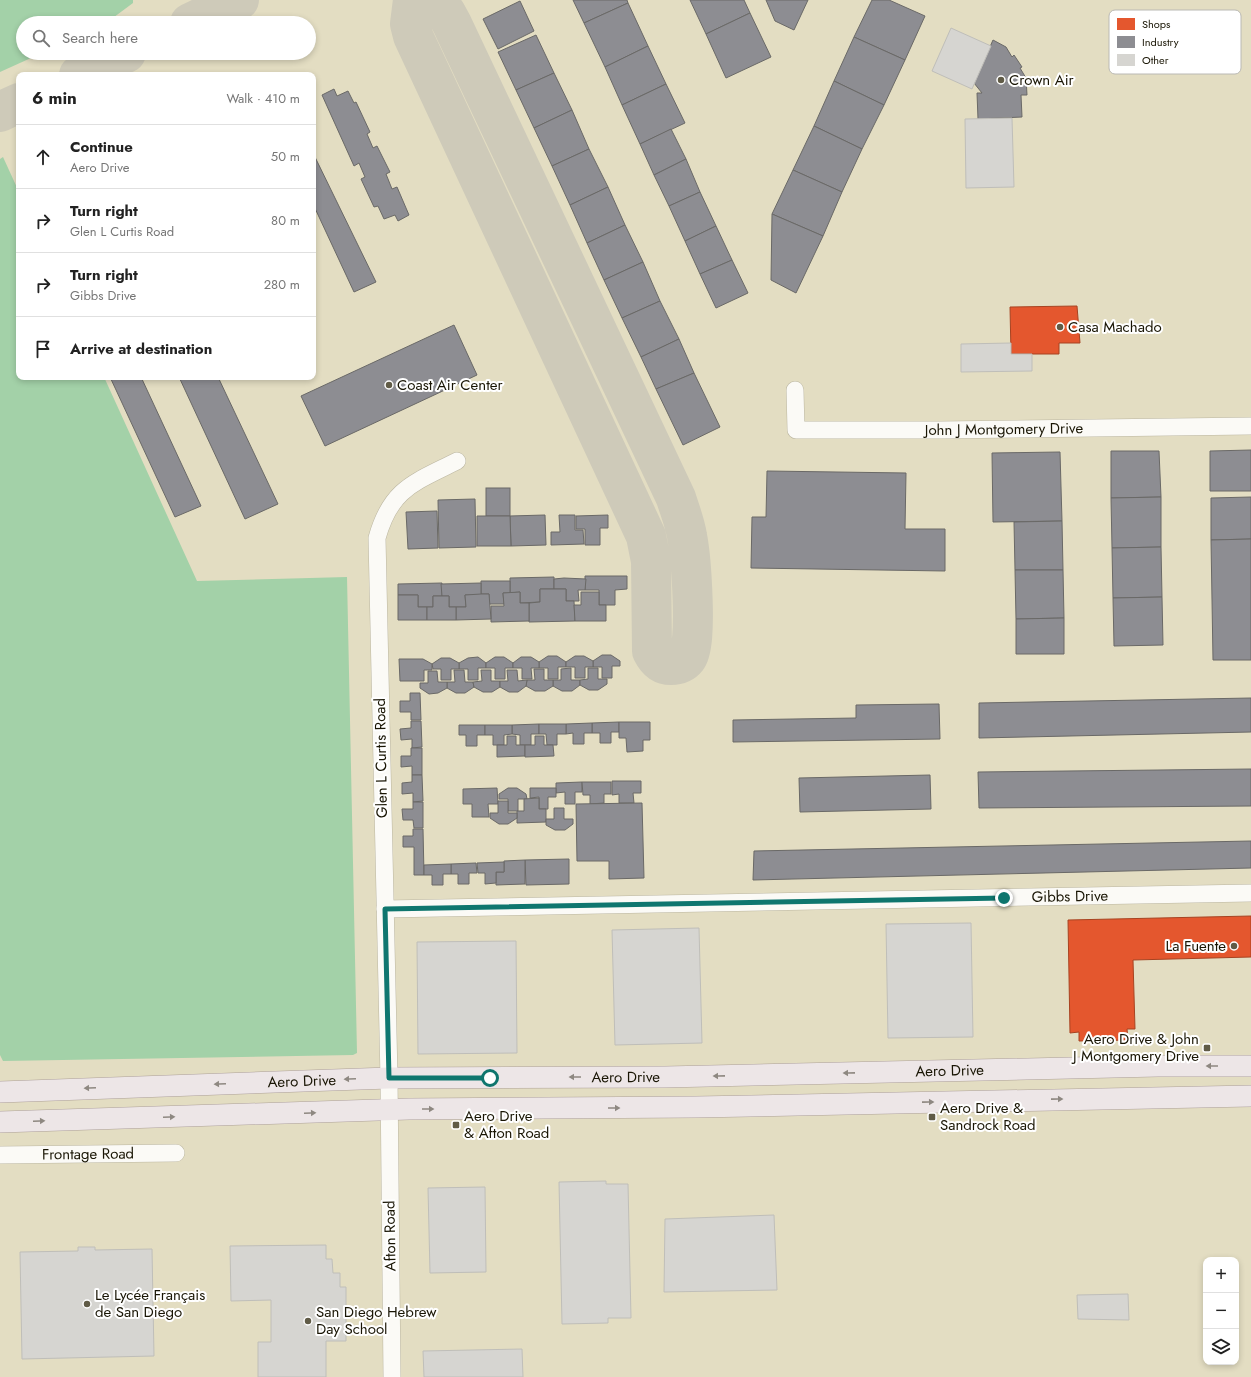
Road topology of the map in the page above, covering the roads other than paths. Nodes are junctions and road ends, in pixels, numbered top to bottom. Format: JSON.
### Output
{"nodes":[{"id":1,"x":795,"y":390,"type":"dead end"},
{"id":2,"x":1251,"y":426,"type":"edge"},
{"id":3,"x":457,"y":461,"type":"dead end"},
{"id":4,"x":1251,"y":893,"type":"edge"},
{"id":5,"x":385,"y":909,"type":"junction"},
{"id":6,"x":1251,"y":1066,"type":"edge"},
{"id":7,"x":0,"y":1092,"type":"edge"},
{"id":8,"x":389,"y":1095,"type":"junction"},
{"id":9,"x":1251,"y":1096,"type":"edge"},
{"id":10,"x":0,"y":1122,"type":"edge"},
{"id":11,"x":176,"y":1154,"type":"dead end"},
{"id":12,"x":0,"y":1155,"type":"edge"},
{"id":13,"x":392,"y":1377,"type":"edge"}],
"edges":[{"from":1,"to":2,"type":"street","name":"John J Montgomery Drive"},
{"from":3,"to":5,"type":"street","name":"Glen L Curtis Road"},
{"from":4,"to":5,"type":"street","name":"Gibbs Drive"},
{"from":5,"to":8,"type":"street","name":"Glen L Curtis Road"},
{"from":6,"to":8,"type":"main road","name":"Aero Drive","one_way":true},
{"from":8,"to":7,"type":"main road","name":"Aero Drive","one_way":true},
{"from":8,"to":9,"type":"main road","name":"Aero Drive","one_way":true},
{"from":10,"to":8,"type":"main road","name":"Aero Drive","one_way":true},
{"from":8,"to":13,"type":"street","name":"Afton Road"},
{"from":11,"to":12,"type":"street","name":"Frontage Road"}]}
